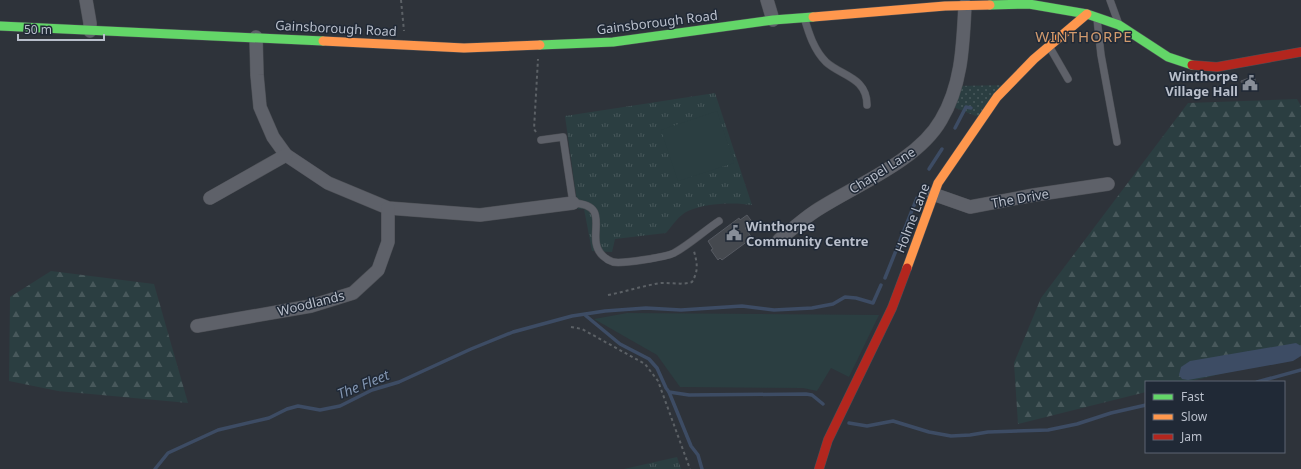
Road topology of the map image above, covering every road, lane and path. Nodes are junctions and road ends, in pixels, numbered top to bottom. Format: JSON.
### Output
{"nodes":[{"id":1,"x":86,"y":0,"type":"edge"},
{"id":2,"x":401,"y":0,"type":"edge"},
{"id":3,"x":767,"y":0,"type":"edge"},
{"id":4,"x":1057,"y":0,"type":"edge"},
{"id":5,"x":1110,"y":0,"type":"edge"},
{"id":6,"x":965,"y":6,"type":"junction"},
{"id":7,"x":1050,"y":8,"type":"junction"},
{"id":8,"x":1087,"y":14,"type":"junction"},
{"id":9,"x":804,"y":17,"type":"junction"},
{"id":10,"x":1097,"y":17,"type":"junction"},
{"id":11,"x":773,"y":20,"type":"junction"},
{"id":12,"x":1119,"y":25,"type":"junction"},
{"id":13,"x":0,"y":26,"type":"edge"},
{"id":14,"x":90,"y":31,"type":"junction"},
{"id":15,"x":256,"y":37,"type":"junction"},
{"id":16,"x":405,"y":45,"type":"junction"},
{"id":17,"x":539,"y":46,"type":"junction"},
{"id":18,"x":1049,"y":46,"type":"junction"},
{"id":19,"x":1301,"y":52,"type":"edge"},
{"id":20,"x":1068,"y":79,"type":"dead end"},
{"id":21,"x":868,"y":105,"type":"dead end"},
{"id":22,"x":541,"y":140,"type":"joint"},
{"id":23,"x":1117,"y":142,"type":"dead end"},
{"id":24,"x":286,"y":155,"type":"junction"},
{"id":25,"x":1108,"y":184,"type":"dead end"},
{"id":26,"x":934,"y":194,"type":"junction"},
{"id":27,"x":210,"y":198,"type":"dead end"},
{"id":28,"x":573,"y":203,"type":"junction"},
{"id":29,"x":388,"y":208,"type":"junction"},
{"id":30,"x":719,"y":221,"type":"dead end"},
{"id":31,"x":692,"y":240,"type":"junction"},
{"id":32,"x":778,"y":240,"type":"dead end"},
{"id":33,"x":608,"y":295,"type":"dead end"},
{"id":34,"x":197,"y":326,"type":"dead end"},
{"id":35,"x":571,"y":327,"type":"dead end"},
{"id":36,"x":690,"y":469,"type":"edge"},
{"id":37,"x":819,"y":469,"type":"edge"}],
"edges":[{"from":1,"to":14,"type":"street"},
{"from":2,"to":16,"type":"path"},
{"from":3,"to":11,"type":"street"},
{"from":4,"to":7,"type":"lane"},
{"from":5,"to":12,"type":"lane"},
{"from":6,"to":7,"type":"street","name":"Gainsborough Road"},
{"from":6,"to":9,"type":"street","name":"Gainsborough Road"},
{"from":6,"to":32,"type":"street","name":"Chapel Lane"},
{"from":7,"to":8,"type":"street","name":"Gainsborough Road"},
{"from":8,"to":10,"type":"street","name":"Gainsborough Road"},
{"from":8,"to":18,"type":"street","name":"Holme Lane"},
{"from":9,"to":11,"type":"street","name":"Gainsborough Road"},
{"from":9,"to":21,"type":"lane"},
{"from":10,"to":12,"type":"street","name":"Gainsborough Road"},
{"from":10,"to":23,"type":"lane"},
{"from":11,"to":17,"type":"street","name":"Gainsborough Road"},
{"from":12,"to":19,"type":"street","name":"Gainsborough Road"},
{"from":13,"to":14,"type":"street","name":"Gainsborough Road"},
{"from":14,"to":15,"type":"street","name":"Gainsborough Road"},
{"from":15,"to":16,"type":"street","name":"Gainsborough Road"},
{"from":15,"to":24,"type":"street"},
{"from":16,"to":17,"type":"street","name":"Gainsborough Road"},
{"from":17,"to":22,"type":"path"},
{"from":18,"to":20,"type":"lane"},
{"from":18,"to":26,"type":"street","name":"Holme Lane"},
{"from":22,"to":28,"type":"lane"},
{"from":24,"to":27,"type":"street"},
{"from":24,"to":29,"type":"street"},
{"from":25,"to":26,"type":"street","name":"The Drive"},
{"from":26,"to":37,"type":"street","name":"Holme Lane"},
{"from":28,"to":29,"type":"street"},
{"from":28,"to":31,"type":"lane"},
{"from":29,"to":34,"type":"street","name":"Woodlands"},
{"from":30,"to":31,"type":"lane"},
{"from":31,"to":33,"type":"path"},
{"from":35,"to":36,"type":"path"}]}
